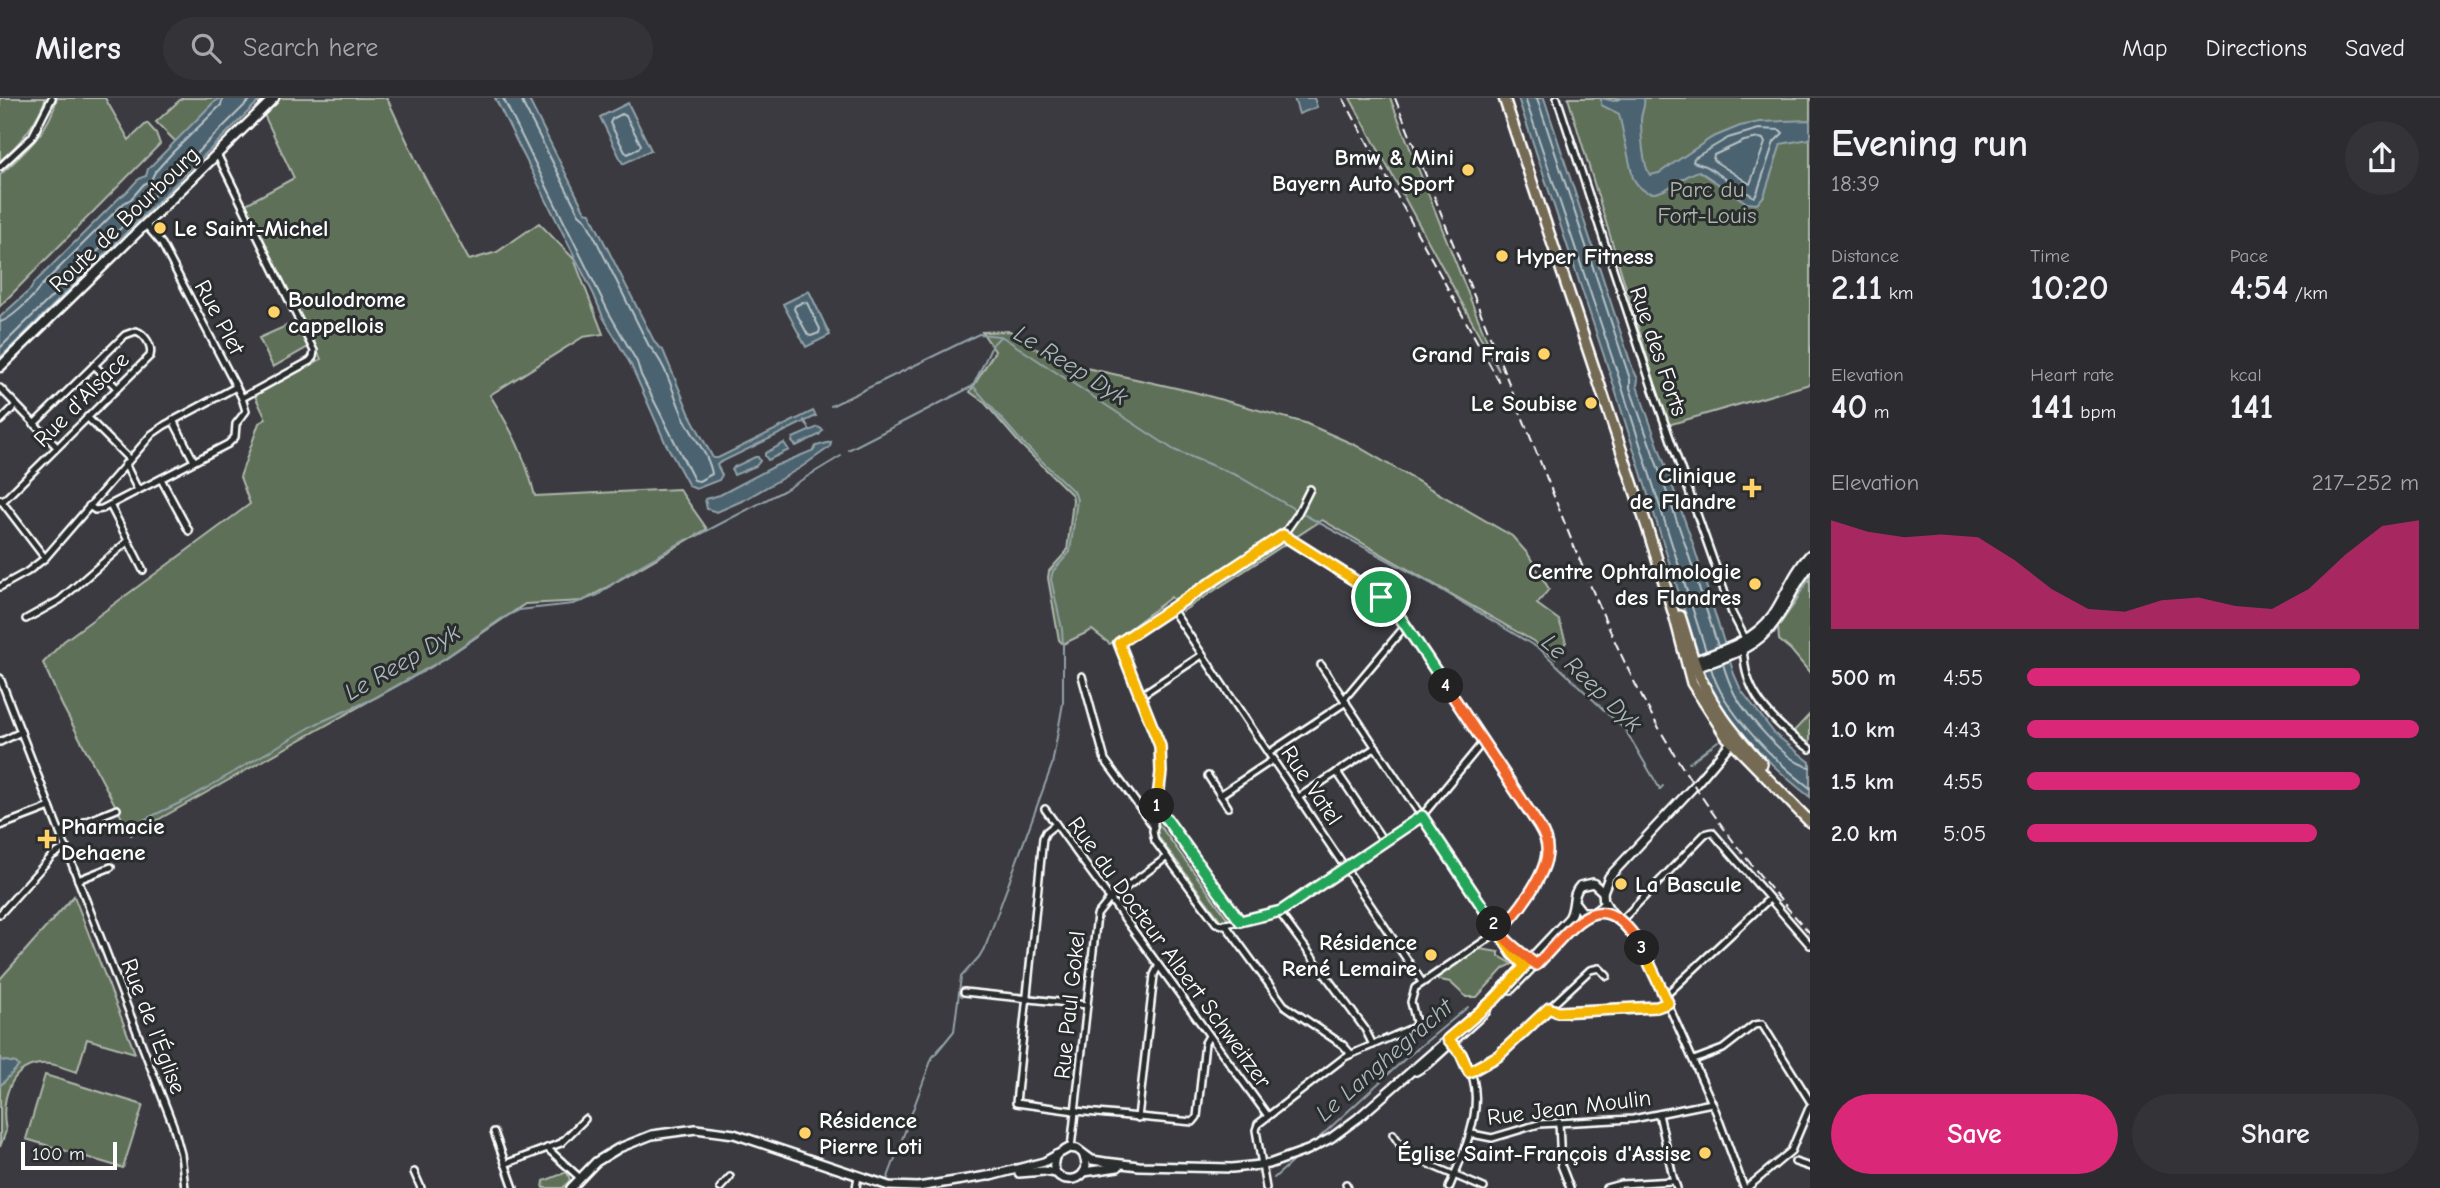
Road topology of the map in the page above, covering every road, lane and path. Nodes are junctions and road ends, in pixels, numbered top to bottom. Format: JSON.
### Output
{"nodes":[{"id":1,"x":52,"y":98,"type":"edge"},
{"id":2,"x":274,"y":98,"type":"edge"},
{"id":3,"x":1504,"y":98,"type":"edge"},
{"id":4,"x":1557,"y":98,"type":"edge"},
{"id":5,"x":217,"y":154,"type":"junction"},
{"id":6,"x":0,"y":167,"type":"edge"},
{"id":7,"x":145,"y":224,"type":"junction"},
{"id":8,"x":94,"y":365,"type":"junction"},
{"id":9,"x":0,"y":367,"type":"edge"},
{"id":10,"x":236,"y":387,"type":"junction"},
{"id":11,"x":0,"y":388,"type":"edge"},
{"id":12,"x":117,"y":388,"type":"junction"},
{"id":13,"x":242,"y":398,"type":"junction"},
{"id":14,"x":16,"y":405,"type":"junction"},
{"id":15,"x":87,"y":416,"type":"junction"},
{"id":16,"x":173,"y":420,"type":"junction"},
{"id":17,"x":0,"y":421,"type":"edge"},
{"id":18,"x":34,"y":424,"type":"junction"},
{"id":19,"x":57,"y":447,"type":"junction"},
{"id":20,"x":127,"y":461,"type":"junction"},
{"id":21,"x":194,"y":461,"type":"junction"},
{"id":22,"x":161,"y":479,"type":"junction"},
{"id":23,"x":1310,"y":489,"type":"dead end"},
{"id":24,"x":138,"y":490,"type":"junction"},
{"id":25,"x":1,"y":500,"type":"edge"},
{"id":26,"x":110,"y":505,"type":"junction"},
{"id":27,"x":89,"y":506,"type":"junction"},
{"id":28,"x":188,"y":531,"type":"dead end"},
{"id":29,"x":1283,"y":535,"type":"junction"},
{"id":30,"x":128,"y":541,"type":"junction"},
{"id":31,"x":1810,"y":555,"type":"edge"},
{"id":32,"x":45,"y":558,"type":"junction"},
{"id":33,"x":1810,"y":565,"type":"edge"},
{"id":34,"x":143,"y":570,"type":"dead end"},
{"id":35,"x":0,"y":587,"type":"edge"},
{"id":36,"x":1171,"y":608,"type":"junction"},
{"id":37,"x":26,"y":619,"type":"dead end"},
{"id":38,"x":1406,"y":625,"type":"junction"},
{"id":39,"x":1744,"y":644,"type":"junction"},
{"id":40,"x":1202,"y":655,"type":"junction"},
{"id":41,"x":1694,"y":664,"type":"junction"},
{"id":42,"x":1321,"y":665,"type":"dead end"},
{"id":43,"x":1082,"y":676,"type":"dead end"},
{"id":44,"x":0,"y":678,"type":"edge"},
{"id":45,"x":1140,"y":696,"type":"junction"},
{"id":46,"x":1345,"y":701,"type":"junction"},
{"id":47,"x":21,"y":732,"type":"junction"},
{"id":48,"x":1736,"y":740,"type":"junction"},
{"id":49,"x":0,"y":742,"type":"edge"},
{"id":50,"x":1483,"y":742,"type":"junction"},
{"id":51,"x":1376,"y":747,"type":"junction"},
{"id":52,"x":1810,"y":749,"type":"edge"},
{"id":53,"x":1269,"y":752,"type":"junction"},
{"id":54,"x":1274,"y":759,"type":"junction"},
{"id":55,"x":1337,"y":772,"type":"junction"},
{"id":56,"x":1208,"y":776,"type":"dead end"},
{"id":57,"x":1220,"y":795,"type":"junction"},
{"id":58,"x":1299,"y":797,"type":"junction"},
{"id":59,"x":50,"y":807,"type":"junction"},
{"id":60,"x":1157,"y":807,"type":"junction"},
{"id":61,"x":1228,"y":807,"type":"dead end"},
{"id":62,"x":117,"y":809,"type":"dead end"},
{"id":63,"x":1045,"y":809,"type":"dead end"},
{"id":64,"x":1422,"y":816,"type":"junction"},
{"id":65,"x":1810,"y":817,"type":"edge"},
{"id":66,"x":1810,"y":822,"type":"edge"},
{"id":67,"x":1056,"y":824,"type":"junction"},
{"id":68,"x":0,"y":826,"type":"edge"},
{"id":69,"x":1154,"y":827,"type":"junction"},
{"id":70,"x":60,"y":832,"type":"junction"},
{"id":71,"x":1384,"y":842,"type":"junction"},
{"id":72,"x":66,"y":848,"type":"junction"},
{"id":73,"x":1632,"y":850,"type":"junction"},
{"id":74,"x":1167,"y":857,"type":"junction"},
{"id":75,"x":111,"y":867,"type":"dead end"},
{"id":76,"x":1346,"y":868,"type":"junction"},
{"id":77,"x":78,"y":880,"type":"junction"},
{"id":78,"x":1592,"y":883,"type":"junction"},
{"id":79,"x":1604,"y":895,"type":"junction"},
{"id":80,"x":1769,"y":899,"type":"junction"},
{"id":81,"x":1109,"y":900,"type":"junction"},
{"id":82,"x":1574,"y":903,"type":"junction"},
{"id":83,"x":1279,"y":912,"type":"junction"},
{"id":84,"x":1593,"y":913,"type":"junction"},
{"id":85,"x":0,"y":914,"type":"edge"},
{"id":86,"x":1240,"y":921,"type":"junction"},
{"id":87,"x":1621,"y":922,"type":"junction"},
{"id":88,"x":1226,"y":924,"type":"junction"},
{"id":89,"x":1499,"y":931,"type":"junction"},
{"id":90,"x":1810,"y":945,"type":"edge"},
{"id":91,"x":1530,"y":965,"type":"junction"},
{"id":92,"x":1158,"y":967,"type":"junction"},
{"id":93,"x":1608,"y":976,"type":"dead end"},
{"id":94,"x":1422,"y":982,"type":"junction"},
{"id":95,"x":964,"y":992,"type":"dead end"},
{"id":96,"x":1026,"y":999,"type":"junction"},
{"id":97,"x":1667,"y":999,"type":"junction"},
{"id":98,"x":1087,"y":1005,"type":"junction"},
{"id":99,"x":1549,"y":1008,"type":"junction"},
{"id":100,"x":1209,"y":1036,"type":"junction"},
{"id":101,"x":1450,"y":1041,"type":"junction"},
{"id":102,"x":1373,"y":1045,"type":"junction"},
{"id":103,"x":1351,"y":1054,"type":"junction"},
{"id":104,"x":1694,"y":1059,"type":"junction"},
{"id":105,"x":1469,"y":1072,"type":"junction"},
{"id":106,"x":1810,"y":1101,"type":"edge"},
{"id":107,"x":1712,"y":1103,"type":"junction"},
{"id":108,"x":1810,"y":1106,"type":"edge"},
{"id":109,"x":1075,"y":1111,"type":"junction"},
{"id":110,"x":1660,"y":1114,"type":"junction"},
{"id":111,"x":1268,"y":1116,"type":"junction"},
{"id":112,"x":1138,"y":1118,"type":"junction"},
{"id":113,"x":585,"y":1119,"type":"dead end"},
{"id":114,"x":1559,"y":1122,"type":"junction"},
{"id":115,"x":494,"y":1132,"type":"dead end"},
{"id":116,"x":1393,"y":1134,"type":"dead end"},
{"id":117,"x":1472,"y":1134,"type":"junction"},
{"id":118,"x":1071,"y":1147,"type":"junction"},
{"id":119,"x":547,"y":1148,"type":"junction"},
{"id":120,"x":1056,"y":1154,"type":"junction"},
{"id":121,"x":1083,"y":1154,"type":"junction"},
{"id":122,"x":1795,"y":1163,"type":"dead end"},
{"id":123,"x":505,"y":1164,"type":"junction"},
{"id":124,"x":1262,"y":1165,"type":"junction"},
{"id":125,"x":1139,"y":1166,"type":"junction"},
{"id":126,"x":1810,"y":1167,"type":"edge"},
{"id":127,"x":414,"y":1172,"type":"dead end"},
{"id":128,"x":1084,"y":1172,"type":"junction"},
{"id":129,"x":1454,"y":1175,"type":"junction"},
{"id":130,"x":858,"y":1176,"type":"junction"},
{"id":131,"x":990,"y":1176,"type":"junction"},
{"id":132,"x":1059,"y":1176,"type":"junction"},
{"id":133,"x":730,"y":1177,"type":"dead end"},
{"id":134,"x":580,"y":1178,"type":"junction"},
{"id":135,"x":1077,"y":1178,"type":"junction"},
{"id":136,"x":1674,"y":1181,"type":"junction"},
{"id":137,"x":1063,"y":1187,"type":"edge"},
{"id":138,"x":185,"y":1188,"type":"edge"},
{"id":139,"x":421,"y":1188,"type":"edge"},
{"id":140,"x":514,"y":1188,"type":"edge"},
{"id":141,"x":571,"y":1188,"type":"edge"},
{"id":142,"x":720,"y":1188,"type":"edge"},
{"id":143,"x":856,"y":1188,"type":"edge"},
{"id":144,"x":1073,"y":1188,"type":"edge"},
{"id":145,"x":1266,"y":1188,"type":"edge"},
{"id":146,"x":1449,"y":1188,"type":"edge"},
{"id":147,"x":1484,"y":1188,"type":"edge"},
{"id":148,"x":1570,"y":1188,"type":"edge"},
{"id":149,"x":1606,"y":1188,"type":"edge"},
{"id":150,"x":1677,"y":1188,"type":"edge"},
{"id":151,"x":1745,"y":1188,"type":"edge"}],
"edges":[{"from":1,"to":6,"type":"street"},
{"from":2,"to":5,"type":"main road","name":"Route de Bourbourg"},
{"from":3,"to":41,"type":"main road"},
{"from":4,"to":39,"type":"street","name":"Rue des Forts"},
{"from":5,"to":7,"type":"main road","name":"Route de Bourbourg"},
{"from":5,"to":13,"type":"street"},
{"from":7,"to":9,"type":"main road","name":"Route de Bourbourg"},
{"from":7,"to":10,"type":"street","name":"Rue Plet"},
{"from":8,"to":12,"type":"street"},
{"from":8,"to":12,"type":"street","name":"Rue d'Alsace"},
{"from":8,"to":18,"type":"street"},
{"from":10,"to":13,"type":"street","name":"Rue Plet"},
{"from":10,"to":16,"type":"street"},
{"from":11,"to":14,"type":"street"},
{"from":12,"to":15,"type":"street","name":"Rue d'Alsace"},
{"from":13,"to":21,"type":"street"},
{"from":14,"to":17,"type":"street"},
{"from":14,"to":18,"type":"street"},
{"from":15,"to":19,"type":"street","name":"Rue d'Alsace"},
{"from":15,"to":20,"type":"street"},
{"from":16,"to":20,"type":"street"},
{"from":16,"to":21,"type":"street"},
{"from":18,"to":19,"type":"street"},
{"from":19,"to":25,"type":"street","name":"Rue d'Alsace"},
{"from":20,"to":24,"type":"street"},
{"from":20,"to":27,"type":"street"},
{"from":21,"to":22,"type":"street"},
{"from":22,"to":24,"type":"street"},
{"from":22,"to":28,"type":"street"},
{"from":23,"to":29,"type":"street"},
{"from":24,"to":26,"type":"street"},
{"from":25,"to":32,"type":"street"},
{"from":26,"to":27,"type":"street"},
{"from":26,"to":30,"type":"street"},
{"from":27,"to":32,"type":"street"},
{"from":29,"to":36,"type":"street"},
{"from":29,"to":38,"type":"street"},
{"from":30,"to":34,"type":"street"},
{"from":30,"to":37,"type":"street"},
{"from":31,"to":39,"type":"main road"},
{"from":32,"to":35,"type":"street"},
{"from":33,"to":39,"type":"main road"},
{"from":36,"to":40,"type":"street","name":"Rue Vatel"},
{"from":36,"to":45,"type":"street"},
{"from":38,"to":46,"type":"street"},
{"from":38,"to":50,"type":"street"},
{"from":39,"to":41,"type":"main road"},
{"from":39,"to":52,"type":"street","name":"Rue des Forts"},
{"from":40,"to":45,"type":"street"},
{"from":40,"to":53,"type":"street","name":"Rue Vatel"},
{"from":41,"to":48,"type":"main road"},
{"from":42,"to":46,"type":"street"},
{"from":43,"to":69,"type":"street"},
{"from":44,"to":47,"type":"street","name":"Rue de l'Église"},
{"from":45,"to":60,"type":"street"},
{"from":46,"to":51,"type":"street"},
{"from":46,"to":53,"type":"street"},
{"from":47,"to":49,"type":"street"},
{"from":47,"to":59,"type":"street","name":"Rue de l'Église"},
{"from":48,"to":65,"type":"main road"},
{"from":48,"to":66,"type":"main road"},
{"from":48,"to":73,"type":"street"},
{"from":50,"to":64,"type":"street"},
{"from":50,"to":89,"type":"street"},
{"from":51,"to":55,"type":"street"},
{"from":51,"to":64,"type":"street"},
{"from":53,"to":54,"type":"street","name":"Rue Vatel"},
{"from":54,"to":57,"type":"street"},
{"from":54,"to":58,"type":"street","name":"Rue Vatel"},
{"from":55,"to":58,"type":"street"},
{"from":55,"to":71,"type":"street"},
{"from":56,"to":57,"type":"street"},
{"from":57,"to":61,"type":"street"},
{"from":58,"to":76,"type":"street","name":"Rue Vatel"},
{"from":59,"to":68,"type":"street"},
{"from":59,"to":70,"type":"street","name":"Rue de l'Église"},
{"from":60,"to":69,"type":"street"},
{"from":60,"to":86,"type":"street"},
{"from":62,"to":70,"type":"street"},
{"from":63,"to":67,"type":"street","name":"Rue du Docteur Albert Schweitzer"},
{"from":64,"to":71,"type":"street"},
{"from":64,"to":89,"type":"street"},
{"from":67,"to":81,"type":"street","name":"Rue du Docteur Albert Schweitzer"},
{"from":67,"to":96,"type":"street"},
{"from":69,"to":74,"type":"street"},
{"from":70,"to":72,"type":"street","name":"Rue de l'Église"},
{"from":71,"to":76,"type":"street"},
{"from":72,"to":77,"type":"street","name":"Rue de l'Église"},
{"from":72,"to":85,"type":"street"},
{"from":73,"to":78,"type":"street"},
{"from":73,"to":79,"type":"street"},
{"from":74,"to":81,"type":"street","name":"Rue Paul Gokel"},
{"from":74,"to":88,"type":"street"},
{"from":75,"to":77,"type":"street"},
{"from":76,"to":83,"type":"street"},
{"from":76,"to":94,"type":"street","name":"Rue Vatel"},
{"from":77,"to":138,"type":"street","name":"Rue de l'Église"},
{"from":78,"to":79,"type":"street"},
{"from":78,"to":82,"type":"street"},
{"from":79,"to":84,"type":"street"},
{"from":79,"to":87,"type":"street"},
{"from":80,"to":87,"type":"street"},
{"from":80,"to":90,"type":"street"},
{"from":80,"to":97,"type":"street"},
{"from":81,"to":92,"type":"street","name":"Rue du Docteur Albert Schweitzer"},
{"from":81,"to":98,"type":"street","name":"Rue Paul Gokel"},
{"from":82,"to":84,"type":"street"},
{"from":82,"to":91,"type":"street"},
{"from":83,"to":86,"type":"street"},
{"from":83,"to":102,"type":"street"},
{"from":84,"to":87,"type":"street"},
{"from":84,"to":91,"type":"street"},
{"from":86,"to":88,"type":"street"},
{"from":87,"to":97,"type":"street"},
{"from":88,"to":103,"type":"street"},
{"from":89,"to":91,"type":"street"},
{"from":89,"to":94,"type":"street"},
{"from":91,"to":101,"type":"street"},
{"from":92,"to":100,"type":"street","name":"Rue du Docteur Albert Schweitzer"},
{"from":92,"to":112,"type":"street"},
{"from":93,"to":99,"type":"street"},
{"from":94,"to":102,"type":"street"},
{"from":95,"to":96,"type":"street"},
{"from":96,"to":98,"type":"street"},
{"from":96,"to":109,"type":"street"},
{"from":97,"to":99,"type":"street"},
{"from":97,"to":104,"type":"street"},
{"from":98,"to":109,"type":"street","name":"Rue Paul Gokel"},
{"from":99,"to":105,"type":"street"},
{"from":100,"to":111,"type":"street","name":"Rue du Docteur Albert Schweitzer"},
{"from":100,"to":112,"type":"street"},
{"from":101,"to":105,"type":"street"},
{"from":101,"to":124,"type":"street"},
{"from":102,"to":103,"type":"street"},
{"from":103,"to":111,"type":"street"},
{"from":104,"to":106,"type":"street"},
{"from":104,"to":107,"type":"street"},
{"from":105,"to":117,"type":"street"},
{"from":107,"to":110,"type":"street","name":"Rue Jean Moulin"},
{"from":107,"to":151,"type":"street"},
{"from":108,"to":151,"type":"street"},
{"from":109,"to":112,"type":"street"},
{"from":109,"to":118,"type":"street","name":"Rue Paul Gokel"},
{"from":110,"to":114,"type":"street","name":"Rue Jean Moulin"},
{"from":110,"to":136,"type":"street"},
{"from":111,"to":124,"type":"street"},
{"from":113,"to":119,"type":"street"},
{"from":114,"to":117,"type":"street","name":"Rue Jean Moulin"},
{"from":114,"to":148,"type":"street"},
{"from":115,"to":123,"type":"street"},
{"from":116,"to":129,"type":"street"},
{"from":117,"to":129,"type":"street"},
{"from":118,"to":120,"type":"street"},
{"from":118,"to":121,"type":"street"},
{"from":119,"to":123,"type":"street"},
{"from":119,"to":134,"type":"street"},
{"from":120,"to":131,"type":"street"},
{"from":120,"to":132,"type":"street"},
{"from":121,"to":125,"type":"street"},
{"from":121,"to":128,"type":"street"},
{"from":122,"to":126,"type":"street"},
{"from":123,"to":140,"type":"street"},
{"from":124,"to":125,"type":"street"},
{"from":124,"to":145,"type":"street"},
{"from":125,"to":128,"type":"street"},
{"from":127,"to":139,"type":"street"},
{"from":128,"to":135,"type":"street"},
{"from":129,"to":146,"type":"street"},
{"from":129,"to":147,"type":"street"},
{"from":130,"to":131,"type":"street"},
{"from":130,"to":134,"type":"street"},
{"from":130,"to":143,"type":"street"},
{"from":131,"to":132,"type":"street"},
{"from":132,"to":135,"type":"street"},
{"from":132,"to":137,"type":"street"},
{"from":133,"to":142,"type":"street"},
{"from":134,"to":141,"type":"street"},
{"from":135,"to":144,"type":"street"},
{"from":136,"to":149,"type":"street"},
{"from":136,"to":150,"type":"street"}]}
